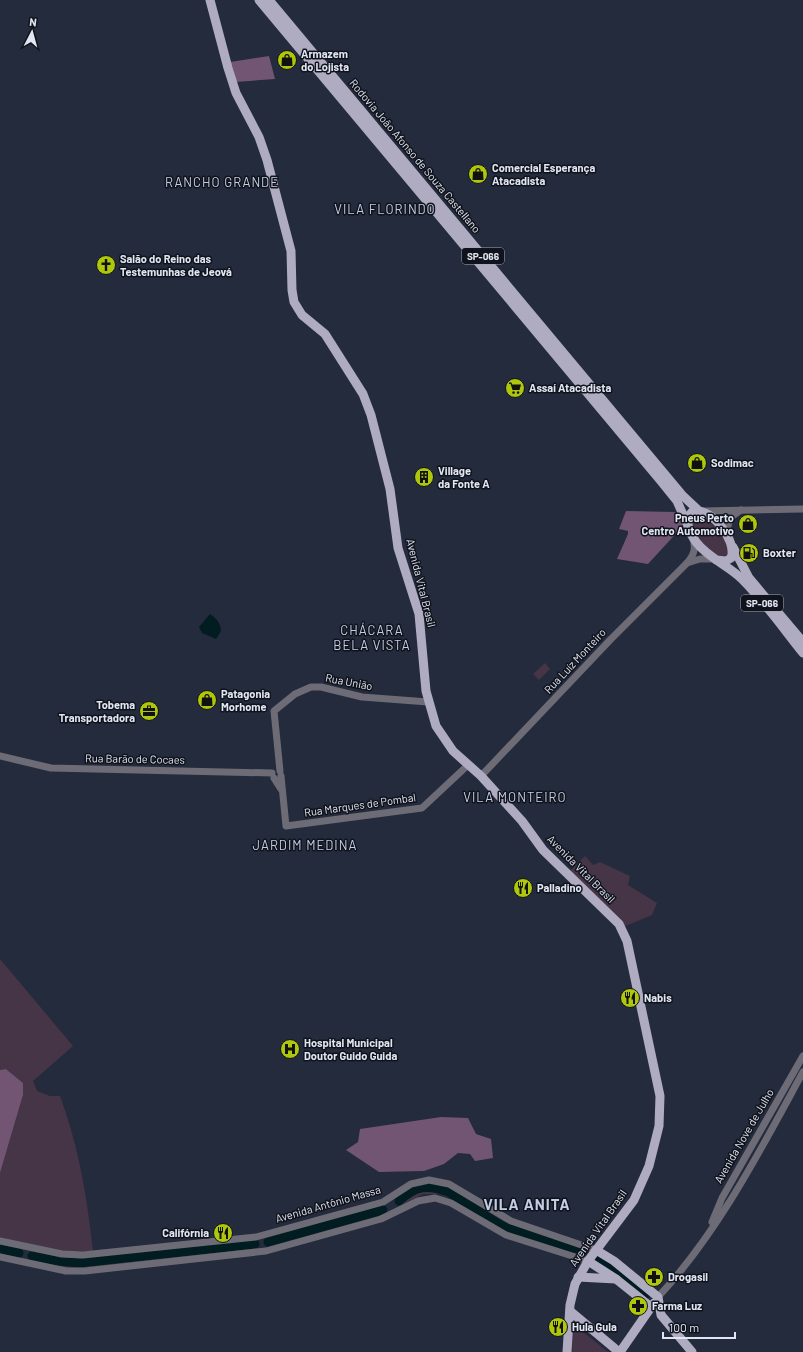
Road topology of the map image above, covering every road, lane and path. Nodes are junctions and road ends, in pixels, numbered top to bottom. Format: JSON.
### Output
{"nodes":[{"id":1,"x":210,"y":0,"type":"edge"},
{"id":2,"x":259,"y":0,"type":"edge"},
{"id":3,"x":269,"y":0,"type":"edge"},
{"id":4,"x":743,"y":509,"type":"junction"},
{"id":5,"x":803,"y":509,"type":"edge"},
{"id":6,"x":700,"y":511,"type":"junction"},
{"id":7,"x":688,"y":526,"type":"junction"},
{"id":8,"x":726,"y":534,"type":"junction"},
{"id":9,"x":692,"y":536,"type":"junction"},
{"id":10,"x":732,"y":546,"type":"junction"},
{"id":11,"x":715,"y":559,"type":"junction"},
{"id":12,"x":687,"y":564,"type":"junction"},
{"id":13,"x":803,"y":642,"type":"edge"},
{"id":14,"x":803,"y":652,"type":"edge"},
{"id":15,"x":428,"y":702,"type":"junction"},
{"id":16,"x":0,"y":756,"type":"edge"},
{"id":17,"x":468,"y":765,"type":"junction"},
{"id":18,"x":276,"y":774,"type":"junction"},
{"id":19,"x":481,"y":776,"type":"junction"},
{"id":20,"x":803,"y":1056,"type":"edge"},
{"id":21,"x":803,"y":1072,"type":"edge"},
{"id":22,"x":710,"y":1229,"type":"junction"},
{"id":23,"x":0,"y":1241,"type":"edge"},
{"id":24,"x":596,"y":1250,"type":"junction"},
{"id":25,"x":0,"y":1257,"type":"edge"},
{"id":26,"x":588,"y":1261,"type":"junction"},
{"id":27,"x":578,"y":1277,"type":"junction"},
{"id":28,"x":616,"y":1279,"type":"junction"},
{"id":29,"x":658,"y":1297,"type":"junction"},
{"id":30,"x":651,"y":1307,"type":"junction"},
{"id":31,"x":570,"y":1311,"type":"junction"},
{"id":32,"x":661,"y":1315,"type":"junction"},
{"id":33,"x":644,"y":1316,"type":"junction"},
{"id":34,"x":567,"y":1352,"type":"edge"},
{"id":35,"x":620,"y":1352,"type":"edge"},
{"id":36,"x":692,"y":1352,"type":"edge"}],
"edges":[{"from":1,"to":15,"type":"main road","name":"Avenida Vital Brasil"},
{"from":2,"to":7,"type":"main road","name":"Rodovia João Afonso de Souza Castellano","number":"SP-066"},
{"from":3,"to":6,"type":"main road","name":"Rodovia João Afonso de Souza Castellano","number":"SP-066"},
{"from":4,"to":5,"type":"street"},
{"from":4,"to":6,"type":"street"},
{"from":4,"to":8,"type":"street"},
{"from":6,"to":7,"type":"main road"},
{"from":6,"to":8,"type":"main road","number":"SP-066"},
{"from":7,"to":9,"type":"main road","number":"SP-066"},
{"from":8,"to":10,"type":"main road","number":"SP-066"},
{"from":9,"to":11,"type":"main road","number":"SP-066"},
{"from":9,"to":12,"type":"street","name":"Rua Luíz Monteiro"},
{"from":10,"to":11,"type":"main road"},
{"from":10,"to":13,"type":"main road","number":"SP-066"},
{"from":11,"to":12,"type":"street","name":"Rua Luíz Monteiro"},
{"from":11,"to":14,"type":"main road","number":"SP-066"},
{"from":12,"to":19,"type":"street","name":"Rua Luíz Monteiro"},
{"from":15,"to":17,"type":"main road","name":"Avenida Vital Brasil"},
{"from":15,"to":18,"type":"street","name":"Rua União"},
{"from":16,"to":18,"type":"street","name":"Rua Barão de Cocaes"},
{"from":17,"to":18,"type":"street","name":"Rua Marques de Pombal"},
{"from":17,"to":19,"type":"main road","name":"Avenida Vital Brasil"},
{"from":19,"to":24,"type":"main road","name":"Avenida Vital Brasil"},
{"from":20,"to":22,"type":"street","name":"Avenida Nove de Julho"},
{"from":21,"to":22,"type":"street","name":"Avenida Nove de Julho"},
{"from":22,"to":29,"type":"street","name":"Avenida Nove de Julho"},
{"from":23,"to":24,"type":"street","name":"Avenida Antônio Massa"},
{"from":24,"to":26,"type":"main road","name":"Avenida Vital Brasil"},
{"from":24,"to":29,"type":"main road","name":"Avenida Antônio Massa"},
{"from":25,"to":26,"type":"street"},
{"from":26,"to":27,"type":"main road","name":"Avenida Vital Brasil"},
{"from":26,"to":28,"type":"main road"},
{"from":27,"to":28,"type":"main road"},
{"from":27,"to":31,"type":"main road","name":"Avenida Vital Brasil"},
{"from":28,"to":30,"type":"main road"},
{"from":29,"to":30,"type":"main road","name":"Avenida Nove de Julho"},
{"from":29,"to":32,"type":"main road"},
{"from":30,"to":33,"type":"main road","name":"Avenida Nove de Julho"},
{"from":31,"to":34,"type":"main road","name":"Avenida Vital Brasil"},
{"from":31,"to":35,"type":"main road"},
{"from":32,"to":33,"type":"main road"},
{"from":32,"to":36,"type":"main road"},
{"from":33,"to":35,"type":"main road","name":"Avenida Nove de Julho"}]}
